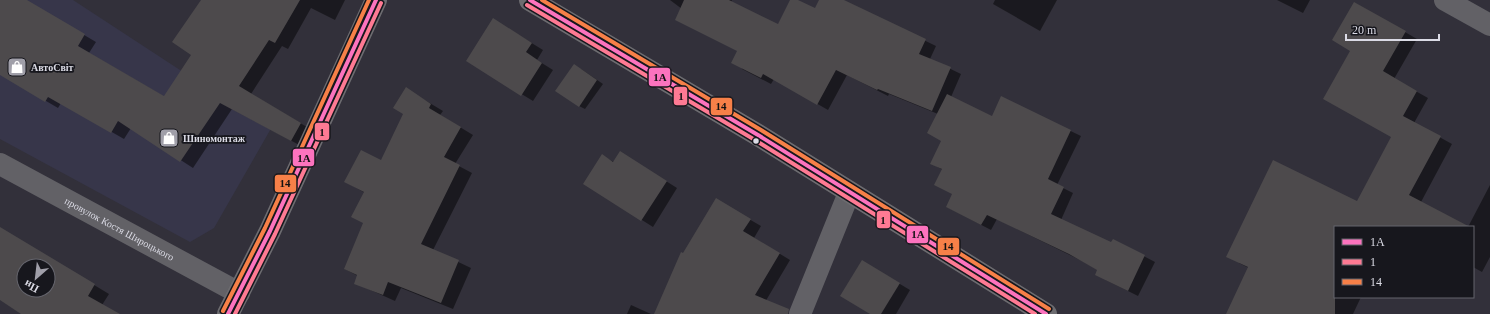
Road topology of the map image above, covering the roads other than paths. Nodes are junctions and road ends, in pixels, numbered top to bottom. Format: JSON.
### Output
{"nodes":[{"id":1,"x":376,"y":0,"type":"edge"},
{"id":2,"x":530,"y":0,"type":"edge"},
{"id":3,"x":1445,"y":0,"type":"edge"},
{"id":4,"x":1490,"y":25,"type":"edge"},
{"id":5,"x":0,"y":164,"type":"edge"},
{"id":6,"x":849,"y":193,"type":"junction"},
{"id":7,"x":239,"y":292,"type":"junction"},
{"id":8,"x":228,"y":314,"type":"edge"},
{"id":9,"x":800,"y":314,"type":"edge"},
{"id":10,"x":1046,"y":314,"type":"edge"}],
"edges":[{"from":1,"to":7,"type":"main road"},
{"from":2,"to":6,"type":"main road"},
{"from":3,"to":4,"type":"street"},
{"from":5,"to":7,"type":"street","name":"провулок Костя Широцького"},
{"from":6,"to":9,"type":"street"},
{"from":6,"to":10,"type":"main road"},
{"from":7,"to":8,"type":"main road"}]}
